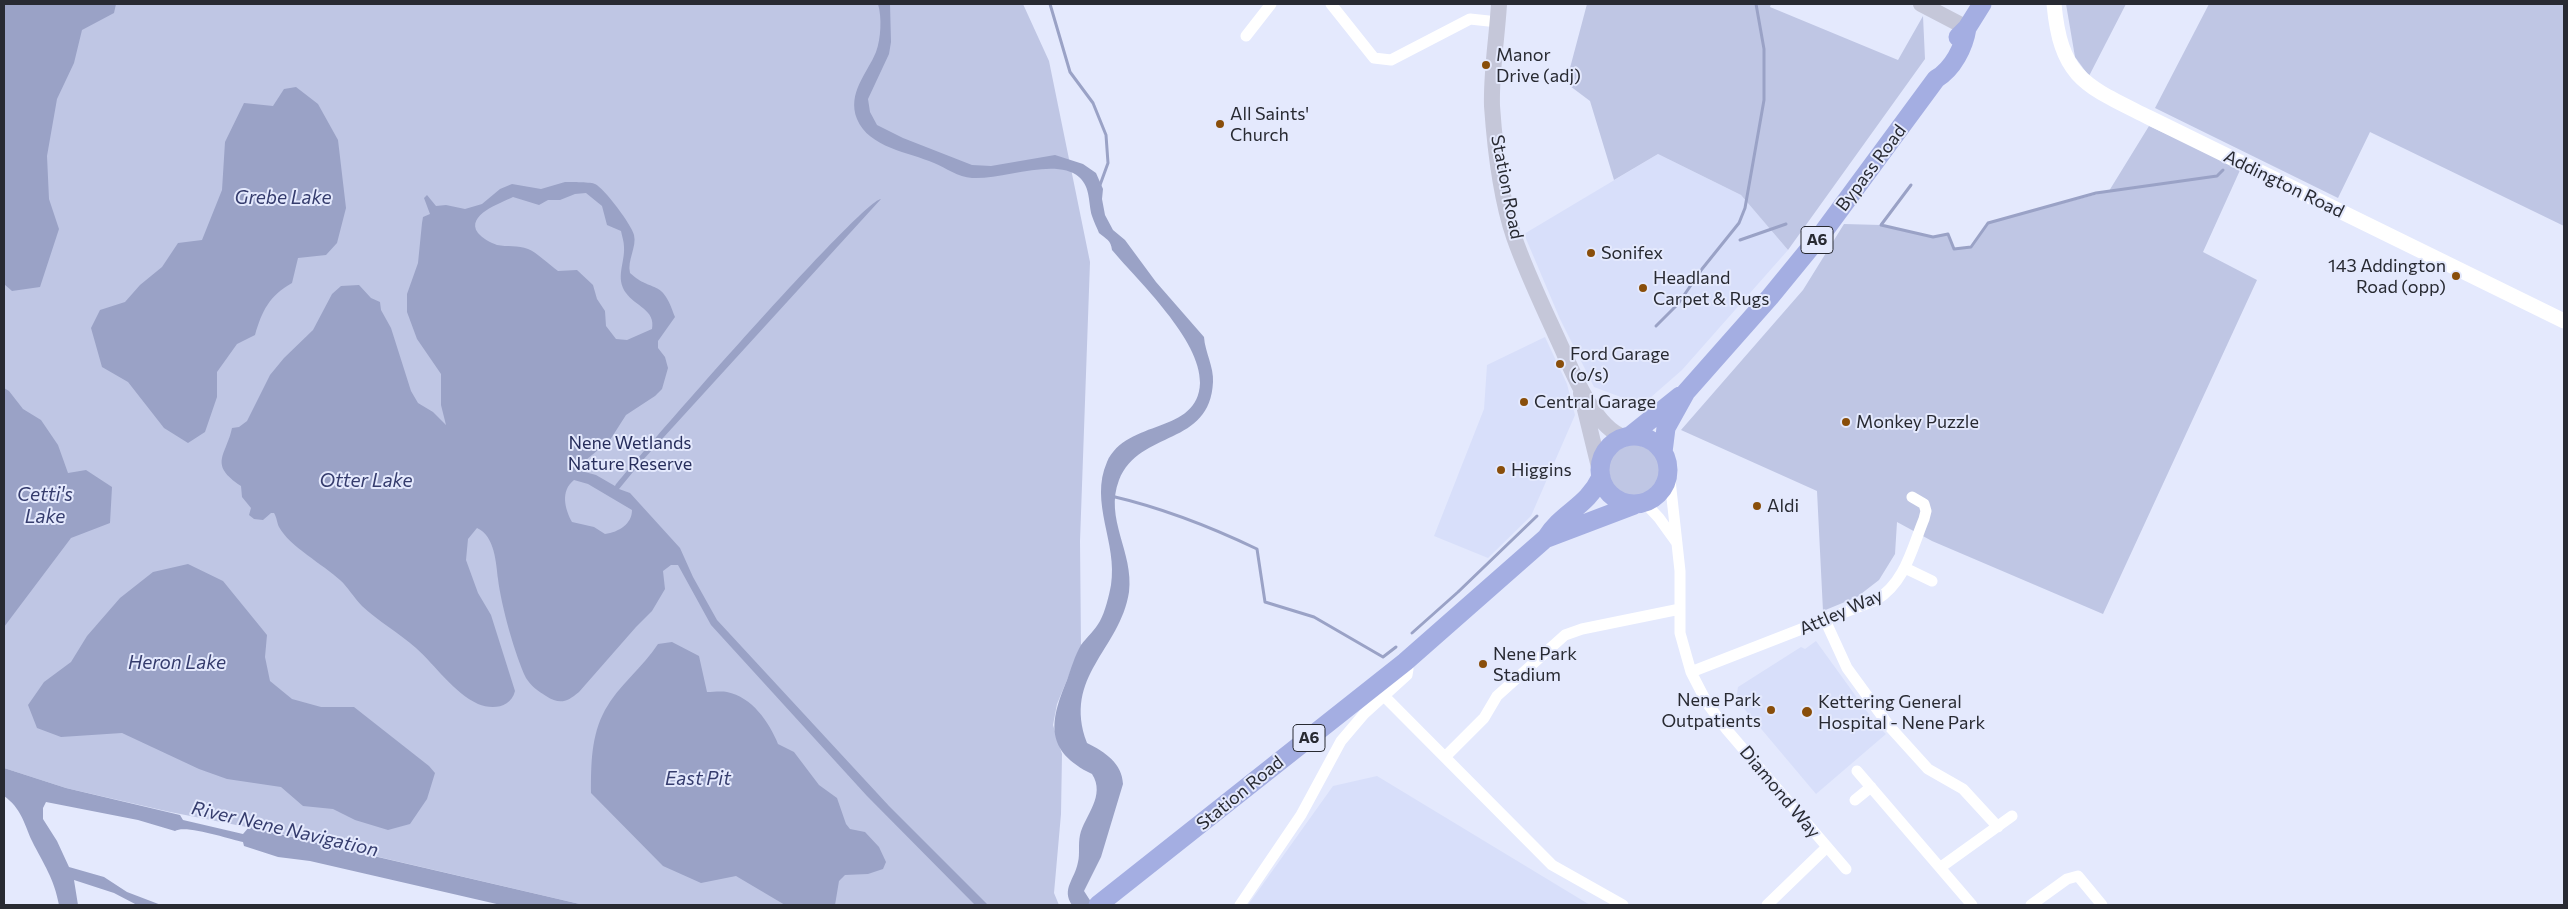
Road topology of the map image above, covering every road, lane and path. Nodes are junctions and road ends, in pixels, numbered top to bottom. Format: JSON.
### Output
{"nodes":[{"id":1,"x":1270,"y":4,"type":"edge"},
{"id":2,"x":1331,"y":4,"type":"edge"},
{"id":3,"x":1499,"y":4,"type":"edge"},
{"id":4,"x":1921,"y":4,"type":"edge"},
{"id":5,"x":1982,"y":4,"type":"edge"},
{"id":6,"x":2054,"y":4,"type":"edge"},
{"id":7,"x":1498,"y":22,"type":"junction"},
{"id":8,"x":1967,"y":28,"type":"junction"},
{"id":9,"x":1246,"y":36,"type":"dead end"},
{"id":10,"x":2564,"y":321,"type":"edge"},
{"id":11,"x":1580,"y":389,"type":"junction"},
{"id":12,"x":1686,"y":392,"type":"junction"},
{"id":13,"x":1627,"y":437,"type":"junction"},
{"id":14,"x":1663,"y":452,"type":"junction"},
{"id":15,"x":1669,"y":471,"type":"junction"},
{"id":16,"x":1600,"y":474,"type":"junction"},
{"id":17,"x":1912,"y":497,"type":"dead end"},
{"id":18,"x":1639,"y":504,"type":"junction"},
{"id":19,"x":1546,"y":538,"type":"junction"},
{"id":20,"x":1677,"y":542,"type":"junction"},
{"id":21,"x":1905,"y":568,"type":"junction"},
{"id":22,"x":1932,"y":581,"type":"dead end"},
{"id":23,"x":1680,"y":609,"type":"junction"},
{"id":24,"x":1825,"y":620,"type":"junction"},
{"id":25,"x":1405,"y":662,"type":"junction"},
{"id":26,"x":1691,"y":672,"type":"junction"},
{"id":27,"x":1384,"y":696,"type":"junction"},
{"id":28,"x":1445,"y":756,"type":"junction"},
{"id":29,"x":1857,"y":771,"type":"dead end"},
{"id":30,"x":1871,"y":787,"type":"junction"},
{"id":31,"x":1855,"y":800,"type":"dead end"},
{"id":32,"x":2012,"y":816,"type":"dead end"},
{"id":33,"x":1998,"y":827,"type":"junction"},
{"id":34,"x":1827,"y":847,"type":"junction"},
{"id":35,"x":1941,"y":867,"type":"junction"},
{"id":36,"x":1846,"y":869,"type":"dead end"},
{"id":37,"x":1098,"y":905,"type":"edge"},
{"id":38,"x":1240,"y":905,"type":"edge"},
{"id":39,"x":1623,"y":905,"type":"edge"},
{"id":40,"x":1767,"y":905,"type":"edge"},
{"id":41,"x":1972,"y":905,"type":"edge"},
{"id":42,"x":2031,"y":905,"type":"edge"},
{"id":43,"x":2102,"y":905,"type":"edge"}],
"edges":[{"from":1,"to":9,"type":"street"},
{"from":2,"to":7,"type":"street"},
{"from":3,"to":7,"type":"main road","name":"Station Road"},
{"from":4,"to":8,"type":"main road"},
{"from":5,"to":8,"type":"highway","name":"Bypass Road","number":"A6"},
{"from":6,"to":10,"type":"street","name":"Addington Road"},
{"from":7,"to":11,"type":"main road","name":"Station Road"},
{"from":8,"to":12,"type":"highway","name":"Bypass Road","number":"A6"},
{"from":11,"to":13,"type":"main road","name":"Station Road"},
{"from":11,"to":16,"type":"main road","name":"Station Road"},
{"from":12,"to":13,"type":"highway","name":"Bypass Road","number":"A6"},
{"from":12,"to":14,"type":"highway","name":"Bypass Road","number":"A6"},
{"from":13,"to":14,"type":"highway"},
{"from":13,"to":16,"type":"highway"},
{"from":14,"to":15,"type":"highway"},
{"from":15,"to":18,"type":"highway"},
{"from":15,"to":20,"type":"street","name":"Diamond Way"},
{"from":16,"to":18,"type":"highway"},
{"from":16,"to":19,"type":"highway","name":"Station Road","number":"A6"},
{"from":17,"to":21,"type":"street","name":"Attley Way"},
{"from":18,"to":19,"type":"highway","name":"Station Road","number":"A6"},
{"from":18,"to":20,"type":"street"},
{"from":19,"to":25,"type":"highway","name":"Station Road","number":"A6"},
{"from":20,"to":23,"type":"street","name":"Diamond Way"},
{"from":21,"to":22,"type":"street"},
{"from":21,"to":24,"type":"street","name":"Attley Way"},
{"from":23,"to":26,"type":"street","name":"Diamond Way"},
{"from":23,"to":28,"type":"street"},
{"from":24,"to":26,"type":"street","name":"Attley Way"},
{"from":24,"to":33,"type":"street"},
{"from":25,"to":27,"type":"street"},
{"from":25,"to":37,"type":"highway","name":"Station Road","number":"A6"},
{"from":26,"to":34,"type":"street","name":"Diamond Way"},
{"from":27,"to":28,"type":"street"},
{"from":27,"to":38,"type":"street"},
{"from":28,"to":39,"type":"street"},
{"from":29,"to":30,"type":"street"},
{"from":30,"to":31,"type":"street"},
{"from":30,"to":35,"type":"street"},
{"from":32,"to":33,"type":"street"},
{"from":33,"to":35,"type":"street"},
{"from":34,"to":36,"type":"street","name":"Diamond Way"},
{"from":34,"to":40,"type":"street"},
{"from":35,"to":41,"type":"street"},
{"from":42,"to":43,"type":"street"}]}
